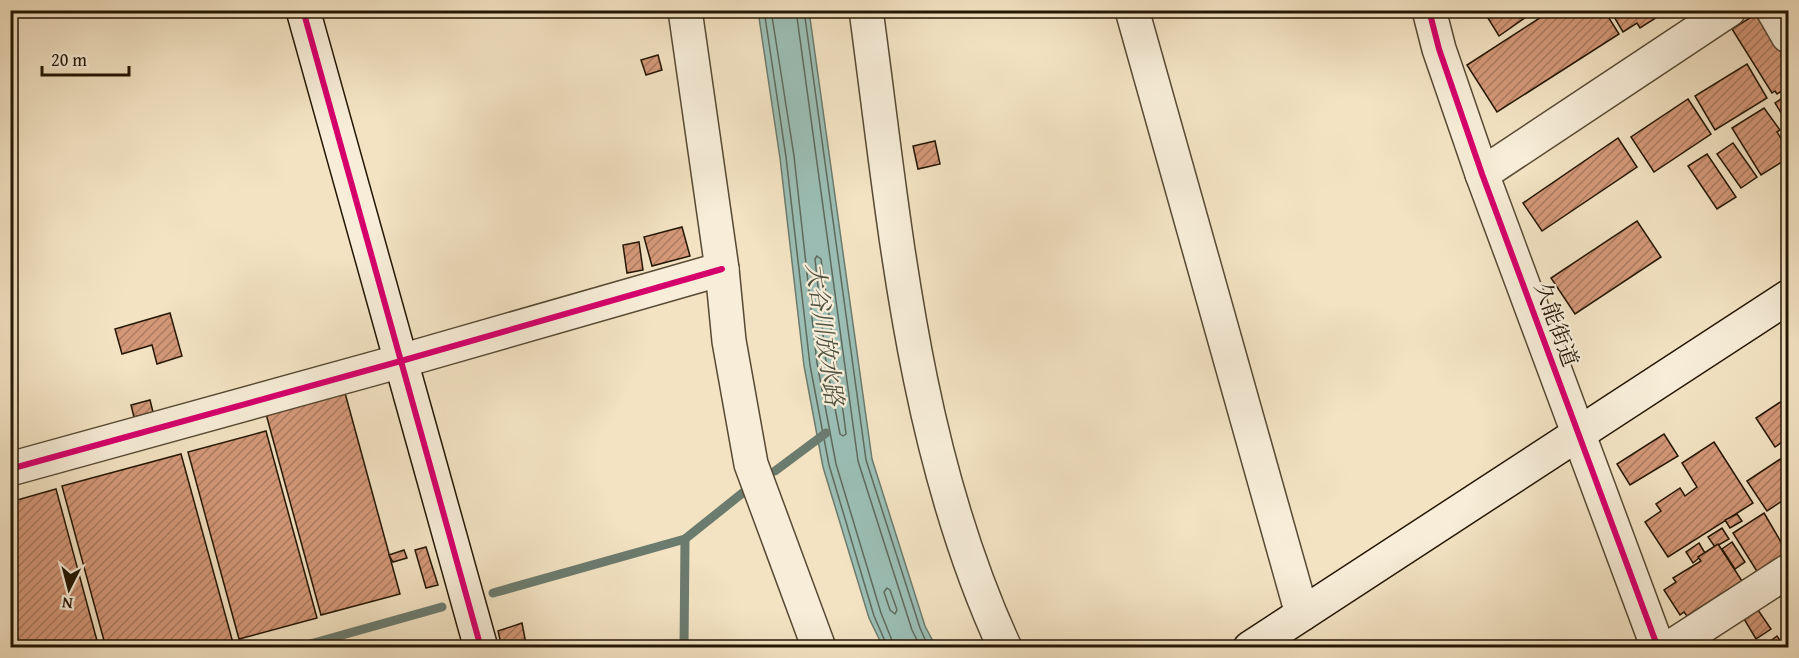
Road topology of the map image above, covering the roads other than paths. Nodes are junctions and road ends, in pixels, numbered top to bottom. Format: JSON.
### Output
{"nodes":[{"id":1,"x":303,"y":10,"type":"edge"},
{"id":2,"x":685,"y":10,"type":"edge"},
{"id":3,"x":866,"y":10,"type":"edge"},
{"id":4,"x":1132,"y":10,"type":"edge"},
{"id":5,"x":1429,"y":10,"type":"edge"},
{"id":6,"x":1729,"y":10,"type":"edge"},
{"id":7,"x":1773,"y":10,"type":"edge"},
{"id":8,"x":1788,"y":36,"type":"edge"},
{"id":9,"x":1482,"y":174,"type":"junction"},
{"id":10,"x":722,"y":268,"type":"junction"},
{"id":11,"x":1788,"y":272,"type":"edge"},
{"id":12,"x":1788,"y":297,"type":"edge"},
{"id":13,"x":401,"y":361,"type":"junction"},
{"id":14,"x":1673,"y":373,"type":"junction"},
{"id":15,"x":1579,"y":436,"type":"junction"},
{"id":16,"x":10,"y":469,"type":"edge"},
{"id":17,"x":1788,"y":571,"type":"edge"},
{"id":18,"x":1302,"y":614,"type":"junction"},
{"id":19,"x":481,"y":648,"type":"edge"},
{"id":20,"x":819,"y":648,"type":"edge"},
{"id":21,"x":1005,"y":648,"type":"edge"},
{"id":22,"x":1250,"y":648,"type":"edge"},
{"id":23,"x":1658,"y":648,"type":"edge"},
{"id":24,"x":1669,"y":648,"type":"edge"}],
"edges":[{"from":1,"to":13,"type":"street"},
{"from":2,"to":10,"type":"street"},
{"from":3,"to":21,"type":"street"},
{"from":4,"to":18,"type":"street"},
{"from":5,"to":9,"type":"street","name":"久能街道"},
{"from":6,"to":9,"type":"street"},
{"from":7,"to":8,"type":"street"},
{"from":9,"to":15,"type":"street","name":"久能街道"},
{"from":10,"to":13,"type":"street"},
{"from":10,"to":20,"type":"street"},
{"from":11,"to":14,"type":"street"},
{"from":12,"to":14,"type":"street"},
{"from":13,"to":16,"type":"street"},
{"from":13,"to":19,"type":"street"},
{"from":14,"to":15,"type":"street"},
{"from":15,"to":18,"type":"street"},
{"from":15,"to":23,"type":"street","name":"久能街道"},
{"from":17,"to":24,"type":"street"},
{"from":18,"to":22,"type":"street"}]}
